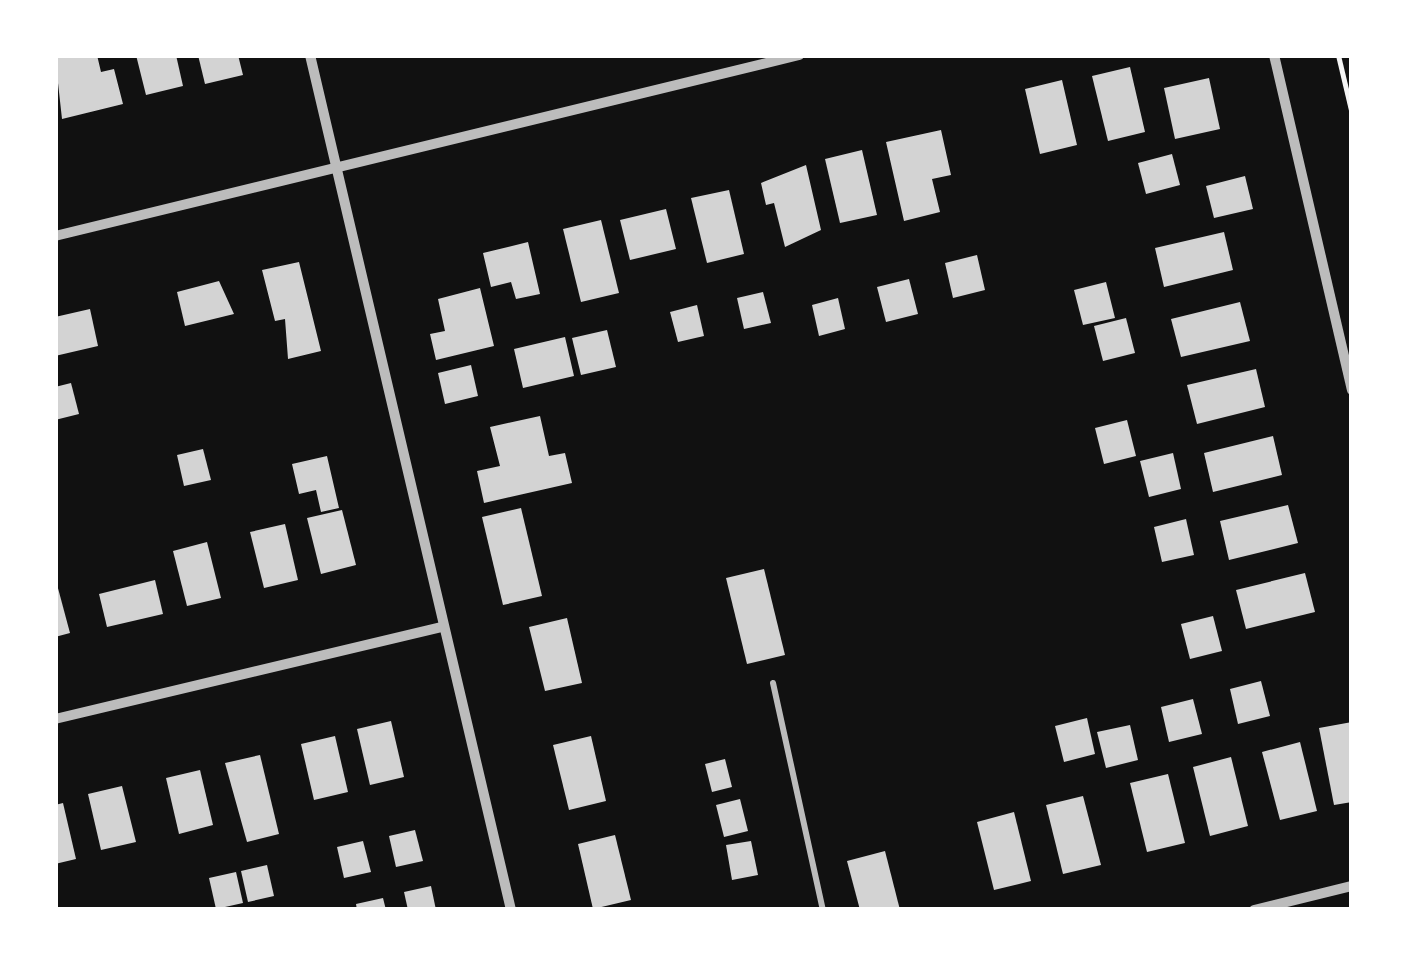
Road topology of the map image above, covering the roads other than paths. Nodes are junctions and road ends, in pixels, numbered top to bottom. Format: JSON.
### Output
{"nodes":[{"id":1,"x":310,"y":55,"type":"edge"},
{"id":2,"x":799,"y":55,"type":"edge"},
{"id":3,"x":1274,"y":55,"type":"edge"},
{"id":4,"x":335,"y":167,"type":"junction"},
{"id":5,"x":55,"y":236,"type":"edge"},
{"id":6,"x":1352,"y":390,"type":"edge"},
{"id":7,"x":442,"y":626,"type":"junction"},
{"id":8,"x":773,"y":683,"type":"dead end"},
{"id":9,"x":55,"y":718,"type":"edge"},
{"id":10,"x":1352,"y":886,"type":"edge"},
{"id":11,"x":510,"y":910,"type":"edge"},
{"id":12,"x":823,"y":910,"type":"edge"},
{"id":13,"x":1254,"y":910,"type":"edge"}],
"edges":[{"from":1,"to":4,"type":"street"},
{"from":2,"to":4,"type":"street"},
{"from":3,"to":6,"type":"street"},
{"from":4,"to":5,"type":"street"},
{"from":4,"to":7,"type":"street"},
{"from":7,"to":9,"type":"street"},
{"from":7,"to":11,"type":"street"},
{"from":8,"to":12,"type":"lane"},
{"from":10,"to":13,"type":"street"}]}
